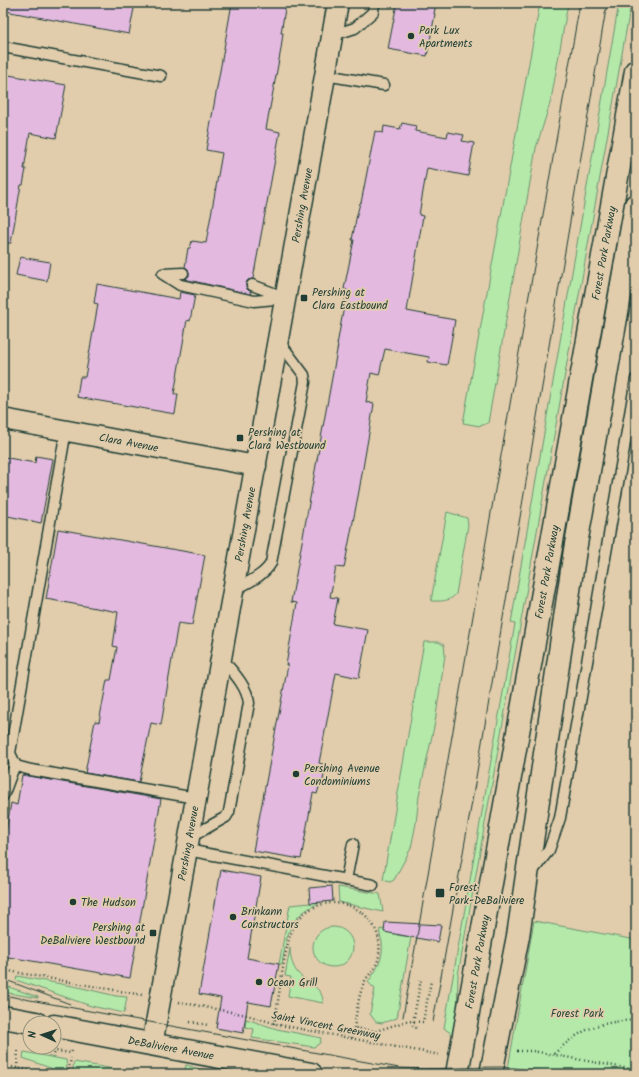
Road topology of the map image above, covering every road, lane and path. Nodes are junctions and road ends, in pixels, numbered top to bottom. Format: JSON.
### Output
{"nodes":[{"id":1,"x":338,"y":3,"type":"edge"},
{"id":2,"x":374,"y":3,"type":"edge"},
{"id":3,"x":333,"y":35,"type":"junction"},
{"id":4,"x":3,"y":47,"type":"edge"},
{"id":5,"x":636,"y":71,"type":"edge"},
{"id":6,"x":325,"y":75,"type":"junction"},
{"id":7,"x":162,"y":76,"type":"dead end"},
{"id":8,"x":384,"y":86,"type":"dead end"},
{"id":9,"x":636,"y":205,"type":"edge"},
{"id":10,"x":184,"y":273,"type":"dead end"},
{"id":11,"x":252,"y":285,"type":"dead end"},
{"id":12,"x":286,"y":298,"type":"junction"},
{"id":13,"x":278,"y":340,"type":"junction"},
{"id":14,"x":636,"y":379,"type":"edge"},
{"id":15,"x":3,"y":419,"type":"edge"},
{"id":16,"x":66,"y":430,"type":"junction"},
{"id":17,"x":256,"y":466,"type":"junction"},
{"id":18,"x":233,"y":591,"type":"junction"},
{"id":19,"x":221,"y":658,"type":"junction"},
{"id":20,"x":15,"y":764,"type":"junction"},
{"id":21,"x":3,"y":796,"type":"edge"},
{"id":22,"x":196,"y":798,"type":"junction"},
{"id":23,"x":188,"y":844,"type":"junction"},
{"id":24,"x":353,"y":844,"type":"dead end"},
{"id":25,"x":526,"y":878,"type":"junction"},
{"id":26,"x":346,"y":880,"type":"junction"},
{"id":27,"x":374,"y":885,"type":"dead end"},
{"id":28,"x":3,"y":970,"type":"edge"},
{"id":29,"x":421,"y":979,"type":"dead end"},
{"id":30,"x":431,"y":981,"type":"dead end"},
{"id":31,"x":141,"y":995,"type":"dead end"},
{"id":32,"x":178,"y":1002,"type":"dead end"},
{"id":33,"x":3,"y":1017,"type":"edge"},
{"id":34,"x":414,"y":1019,"type":"junction"},
{"id":35,"x":22,"y":1020,"type":"edge"},
{"id":36,"x":636,"y":1021,"type":"edge"},
{"id":37,"x":190,"y":1022,"type":"dead end"},
{"id":38,"x":274,"y":1024,"type":"junction"},
{"id":39,"x":208,"y":1025,"type":"dead end"},
{"id":40,"x":62,"y":1028,"type":"edge"},
{"id":41,"x":354,"y":1028,"type":"junction"},
{"id":42,"x":416,"y":1028,"type":"dead end"},
{"id":43,"x":352,"y":1038,"type":"junction"},
{"id":44,"x":152,"y":1045,"type":"junction"},
{"id":45,"x":18,"y":1048,"type":"dead end"},
{"id":46,"x":512,"y":1051,"type":"dead end"},
{"id":47,"x":554,"y":1055,"type":"junction"},
{"id":48,"x":443,"y":1056,"type":"dead end"},
{"id":49,"x":71,"y":1058,"type":"dead end"},
{"id":50,"x":12,"y":1067,"type":"dead end"},
{"id":51,"x":17,"y":1068,"type":"junction"},
{"id":52,"x":636,"y":1070,"type":"edge"},
{"id":53,"x":49,"y":1074,"type":"edge"},
{"id":54,"x":68,"y":1074,"type":"edge"},
{"id":55,"x":311,"y":1074,"type":"edge"},
{"id":56,"x":457,"y":1074,"type":"edge"},
{"id":57,"x":491,"y":1074,"type":"edge"}],
"edges":[{"from":1,"to":3,"type":"street","name":"Pershing Avenue"},
{"from":2,"to":3,"type":"lane"},
{"from":3,"to":6,"type":"street","name":"Pershing Avenue"},
{"from":4,"to":7,"type":"lane"},
{"from":5,"to":56,"type":"main road","name":"Forest Park Parkway"},
{"from":6,"to":8,"type":"lane"},
{"from":6,"to":12,"type":"street","name":"Pershing Avenue"},
{"from":9,"to":25,"type":"main road"},
{"from":10,"to":12,"type":"lane"},
{"from":11,"to":12,"type":"lane"},
{"from":12,"to":13,"type":"street","name":"Pershing Avenue"},
{"from":13,"to":17,"type":"street","name":"Pershing Avenue"},
{"from":13,"to":18,"type":"lane"},
{"from":14,"to":25,"type":"lane"},
{"from":15,"to":16,"type":"street","name":"Clara Avenue"},
{"from":16,"to":17,"type":"street","name":"Clara Avenue"},
{"from":16,"to":20,"type":"lane"},
{"from":17,"to":18,"type":"street","name":"Pershing Avenue"},
{"from":18,"to":19,"type":"street","name":"Pershing Avenue"},
{"from":19,"to":22,"type":"street","name":"Pershing Avenue"},
{"from":19,"to":23,"type":"lane"},
{"from":20,"to":21,"type":"lane"},
{"from":20,"to":22,"type":"lane"},
{"from":22,"to":23,"type":"street","name":"Pershing Avenue"},
{"from":23,"to":26,"type":"lane"},
{"from":23,"to":44,"type":"street","name":"Pershing Avenue"},
{"from":24,"to":26,"type":"lane"},
{"from":25,"to":57,"type":"main road"},
{"from":26,"to":27,"type":"lane"},
{"from":28,"to":31,"type":"path"},
{"from":29,"to":34,"type":"path"},
{"from":30,"to":34,"type":"path"},
{"from":32,"to":38,"type":"path","name":"Saint Vincent Greenway"},
{"from":33,"to":35,"type":"main road"},
{"from":34,"to":41,"type":"path"},
{"from":34,"to":42,"type":"path"},
{"from":36,"to":47,"type":"path"},
{"from":37,"to":39,"type":"path"},
{"from":38,"to":41,"type":"path"},
{"from":38,"to":43,"type":"path","name":"Saint Vincent Greenway"},
{"from":40,"to":44,"type":"main road","name":"DeBaliviere Avenue"},
{"from":41,"to":43,"type":"path"},
{"from":43,"to":48,"type":"path","name":"Saint Vincent Greenway"},
{"from":44,"to":55,"type":"main road","name":"DeBaliviere Avenue"},
{"from":45,"to":51,"type":"path"},
{"from":46,"to":47,"type":"path"},
{"from":47,"to":52,"type":"path"},
{"from":49,"to":54,"type":"path"},
{"from":50,"to":51,"type":"path"},
{"from":51,"to":53,"type":"path"}]}
